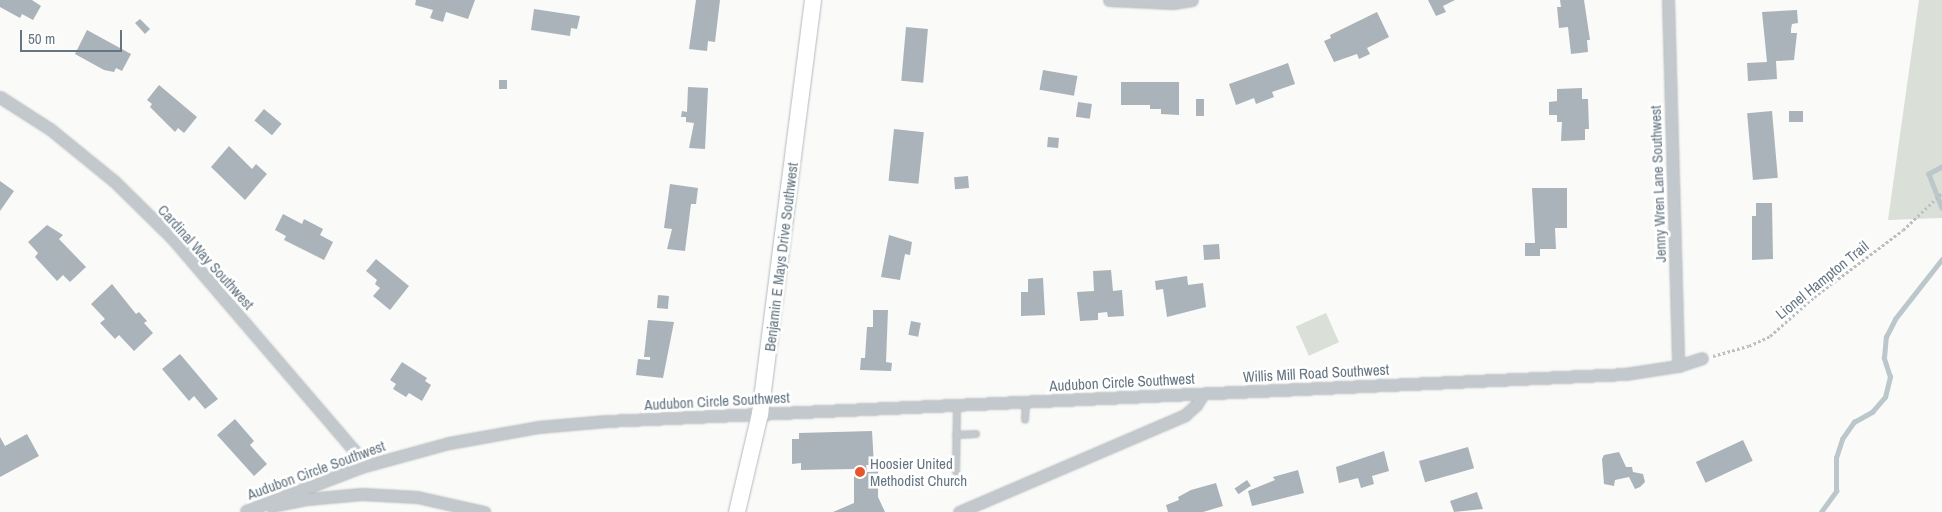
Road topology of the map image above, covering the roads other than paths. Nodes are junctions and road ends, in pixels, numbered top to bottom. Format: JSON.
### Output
{"nodes":[{"id":1,"x":813,"y":0,"type":"edge"},
{"id":2,"x":1109,"y":0,"type":"edge"},
{"id":3,"x":1192,"y":0,"type":"edge"},
{"id":4,"x":1668,"y":0,"type":"edge"},
{"id":5,"x":0,"y":96,"type":"edge"},
{"id":6,"x":1702,"y":358,"type":"road end"},
{"id":7,"x":1678,"y":366,"type":"junction"},
{"id":8,"x":1203,"y":394,"type":"junction"},
{"id":9,"x":1026,"y":402,"type":"junction"},
{"id":10,"x":957,"y":404,"type":"junction"},
{"id":11,"x":760,"y":414,"type":"junction"},
{"id":12,"x":1025,"y":420,"type":"dead end"},
{"id":13,"x":976,"y":434,"type":"dead end"},
{"id":14,"x":956,"y":435,"type":"junction"},
{"id":15,"x":362,"y":467,"type":"junction"},
{"id":16,"x":956,"y":472,"type":"dead end"},
{"id":17,"x":245,"y":512,"type":"edge"},
{"id":18,"x":484,"y":512,"type":"edge"},
{"id":19,"x":737,"y":512,"type":"edge"},
{"id":20,"x":960,"y":512,"type":"edge"}],
"edges":[{"from":1,"to":11,"type":"street","name":"Benjamin E Mays Drive Southwest"},
{"from":2,"to":3,"type":"street"},
{"from":4,"to":7,"type":"street","name":"Jenny Wren Lane Southwest"},
{"from":5,"to":15,"type":"street","name":"Cardinal Way Southwest"},
{"from":6,"to":7,"type":"street","name":"Willis Mill Road Southwest"},
{"from":7,"to":8,"type":"street","name":"Willis Mill Road Southwest"},
{"from":8,"to":9,"type":"street","name":"Audubon Circle Southwest"},
{"from":8,"to":20,"type":"street"},
{"from":9,"to":10,"type":"street","name":"Audubon Circle Southwest"},
{"from":9,"to":12,"type":"lane"},
{"from":10,"to":11,"type":"street","name":"Audubon Circle Southwest"},
{"from":10,"to":14,"type":"lane"},
{"from":11,"to":15,"type":"street","name":"Audubon Circle Southwest"},
{"from":11,"to":19,"type":"street","name":"Benjamin E Mays Drive Southwest"},
{"from":13,"to":14,"type":"lane"},
{"from":14,"to":16,"type":"lane"},
{"from":15,"to":17,"type":"street","name":"Audubon Circle Southwest"},
{"from":17,"to":18,"type":"street"}]}
